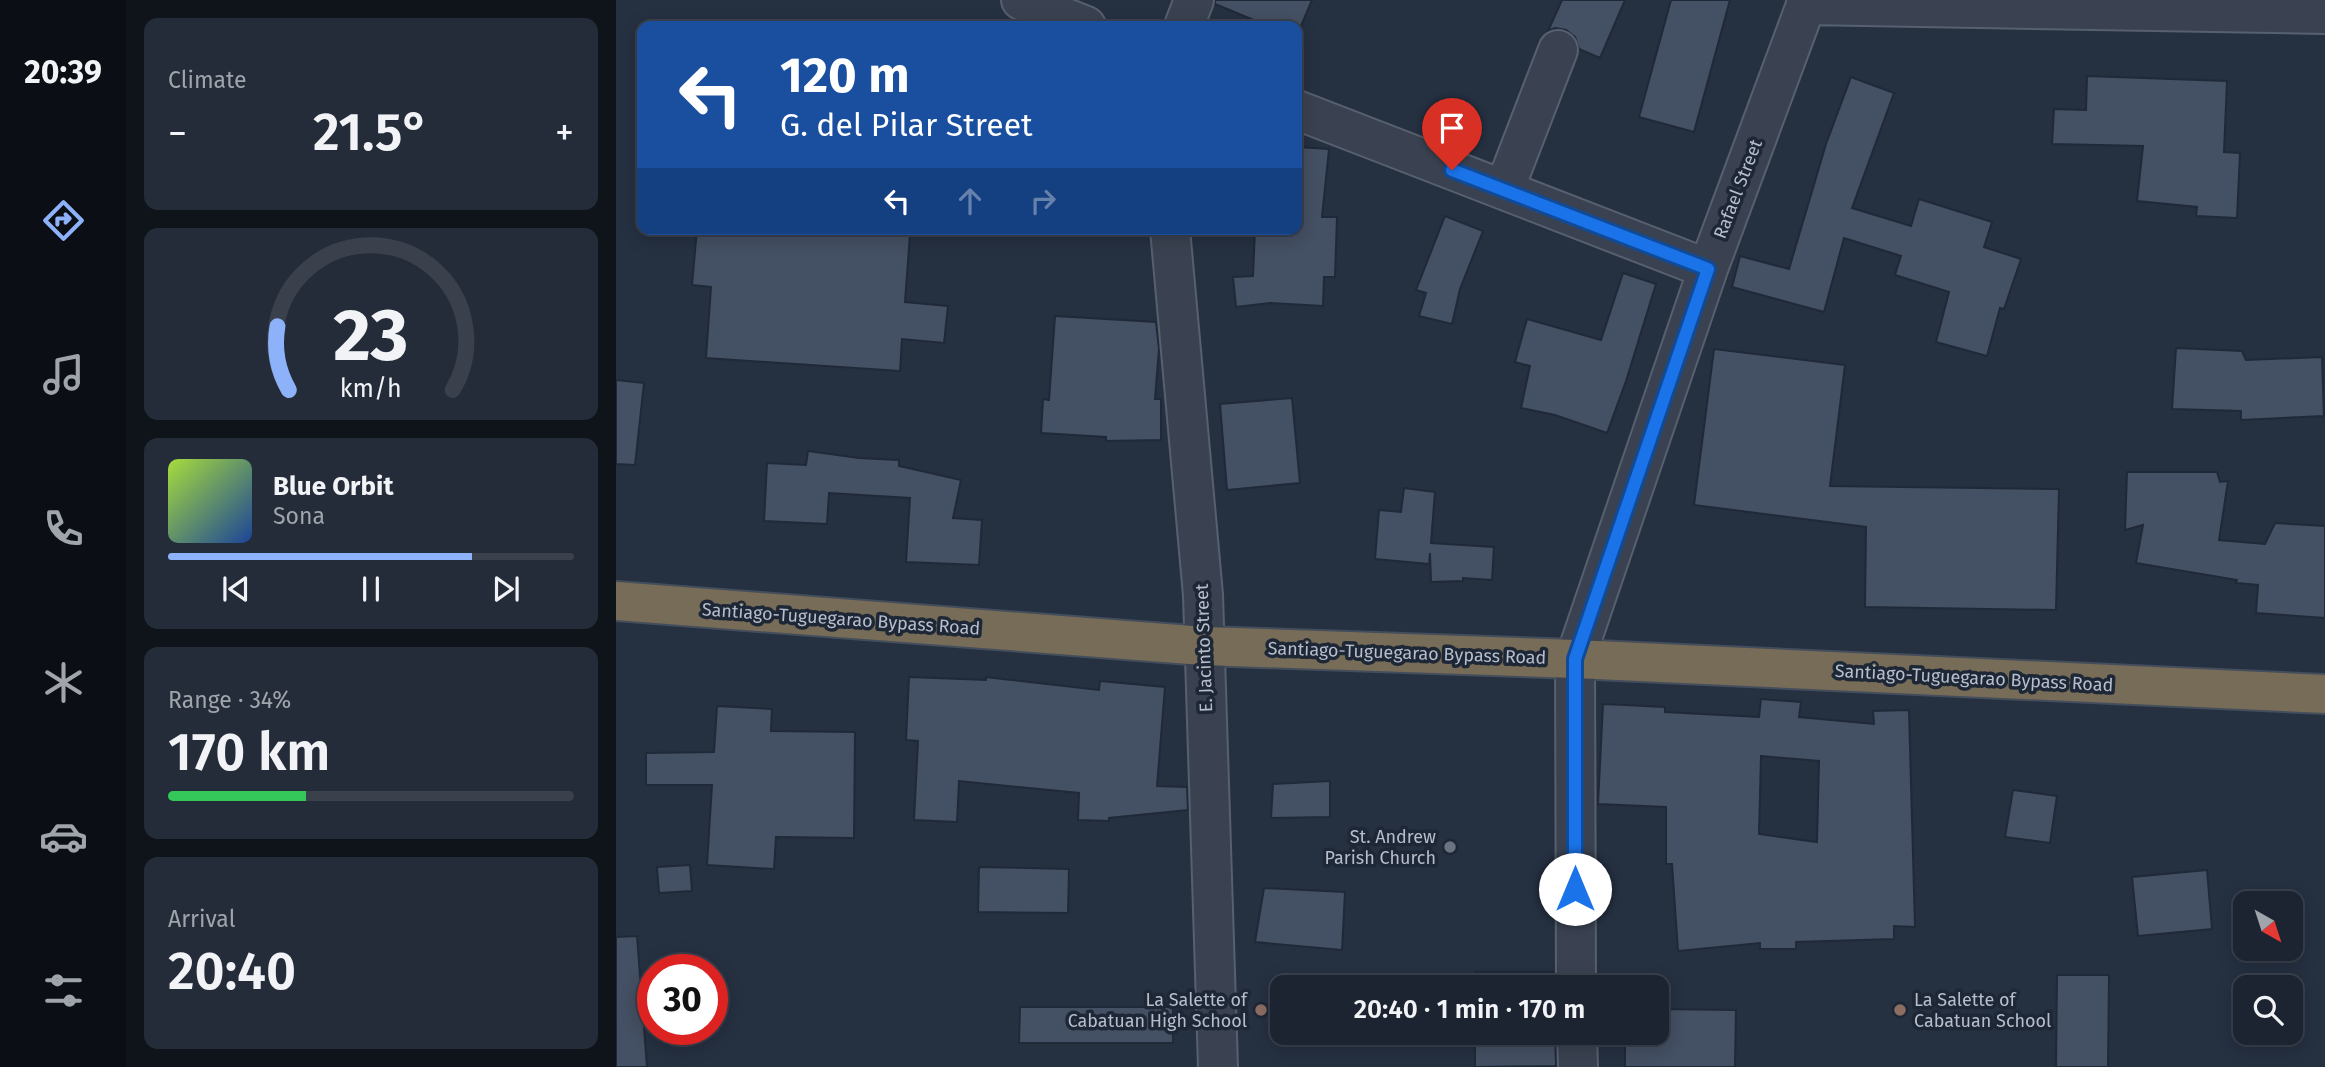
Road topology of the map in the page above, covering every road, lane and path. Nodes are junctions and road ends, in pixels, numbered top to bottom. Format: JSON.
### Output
{"nodes":[{"id":1,"x":1021,"y":0,"type":"edge"},
{"id":2,"x":1194,"y":0,"type":"edge"},
{"id":3,"x":1806,"y":3,"type":"edge"},
{"id":4,"x":2325,"y":14,"type":"edge"},
{"id":5,"x":1074,"y":21,"type":"edge"},
{"id":6,"x":1186,"y":21,"type":"edge"},
{"id":7,"x":1558,"y":50,"type":"dead end"},
{"id":8,"x":1302,"y":112,"type":"edge"},
{"id":9,"x":1504,"y":190,"type":"junction"},
{"id":10,"x":1171,"y":235,"type":"edge"},
{"id":11,"x":1708,"y":269,"type":"junction"},
{"id":12,"x":616,"y":601,"type":"edge"},
{"id":13,"x":1204,"y":646,"type":"junction"},
{"id":14,"x":1575,"y":659,"type":"junction"},
{"id":15,"x":2325,"y":694,"type":"edge"},
{"id":16,"x":1576,"y":975,"type":"edge"},
{"id":17,"x":1577,"y":1045,"type":"edge"},
{"id":18,"x":1218,"y":1067,"type":"edge"},
{"id":19,"x":1578,"y":1067,"type":"edge"}],
"edges":[{"from":1,"to":5,"type":"street"},
{"from":2,"to":6,"type":"street"},
{"from":3,"to":4,"type":"street"},
{"from":3,"to":11,"type":"street","name":"Rafael Street"},
{"from":7,"to":9,"type":"street"},
{"from":8,"to":9,"type":"street"},
{"from":9,"to":11,"type":"street"},
{"from":10,"to":13,"type":"street","name":"E. Jacinto Street"},
{"from":11,"to":14,"type":"street","name":"Rafael Street"},
{"from":12,"to":13,"type":"highway","name":"Santiago-Tuguegarao Bypass Road"},
{"from":13,"to":14,"type":"highway","name":"Santiago-Tuguegarao Bypass Road"},
{"from":13,"to":18,"type":"street","name":"E. Jacinto Street"},
{"from":14,"to":15,"type":"highway","name":"Santiago-Tuguegarao Bypass Road"},
{"from":14,"to":16,"type":"street","name":"Rafael Street"},
{"from":17,"to":19,"type":"street"}]}
